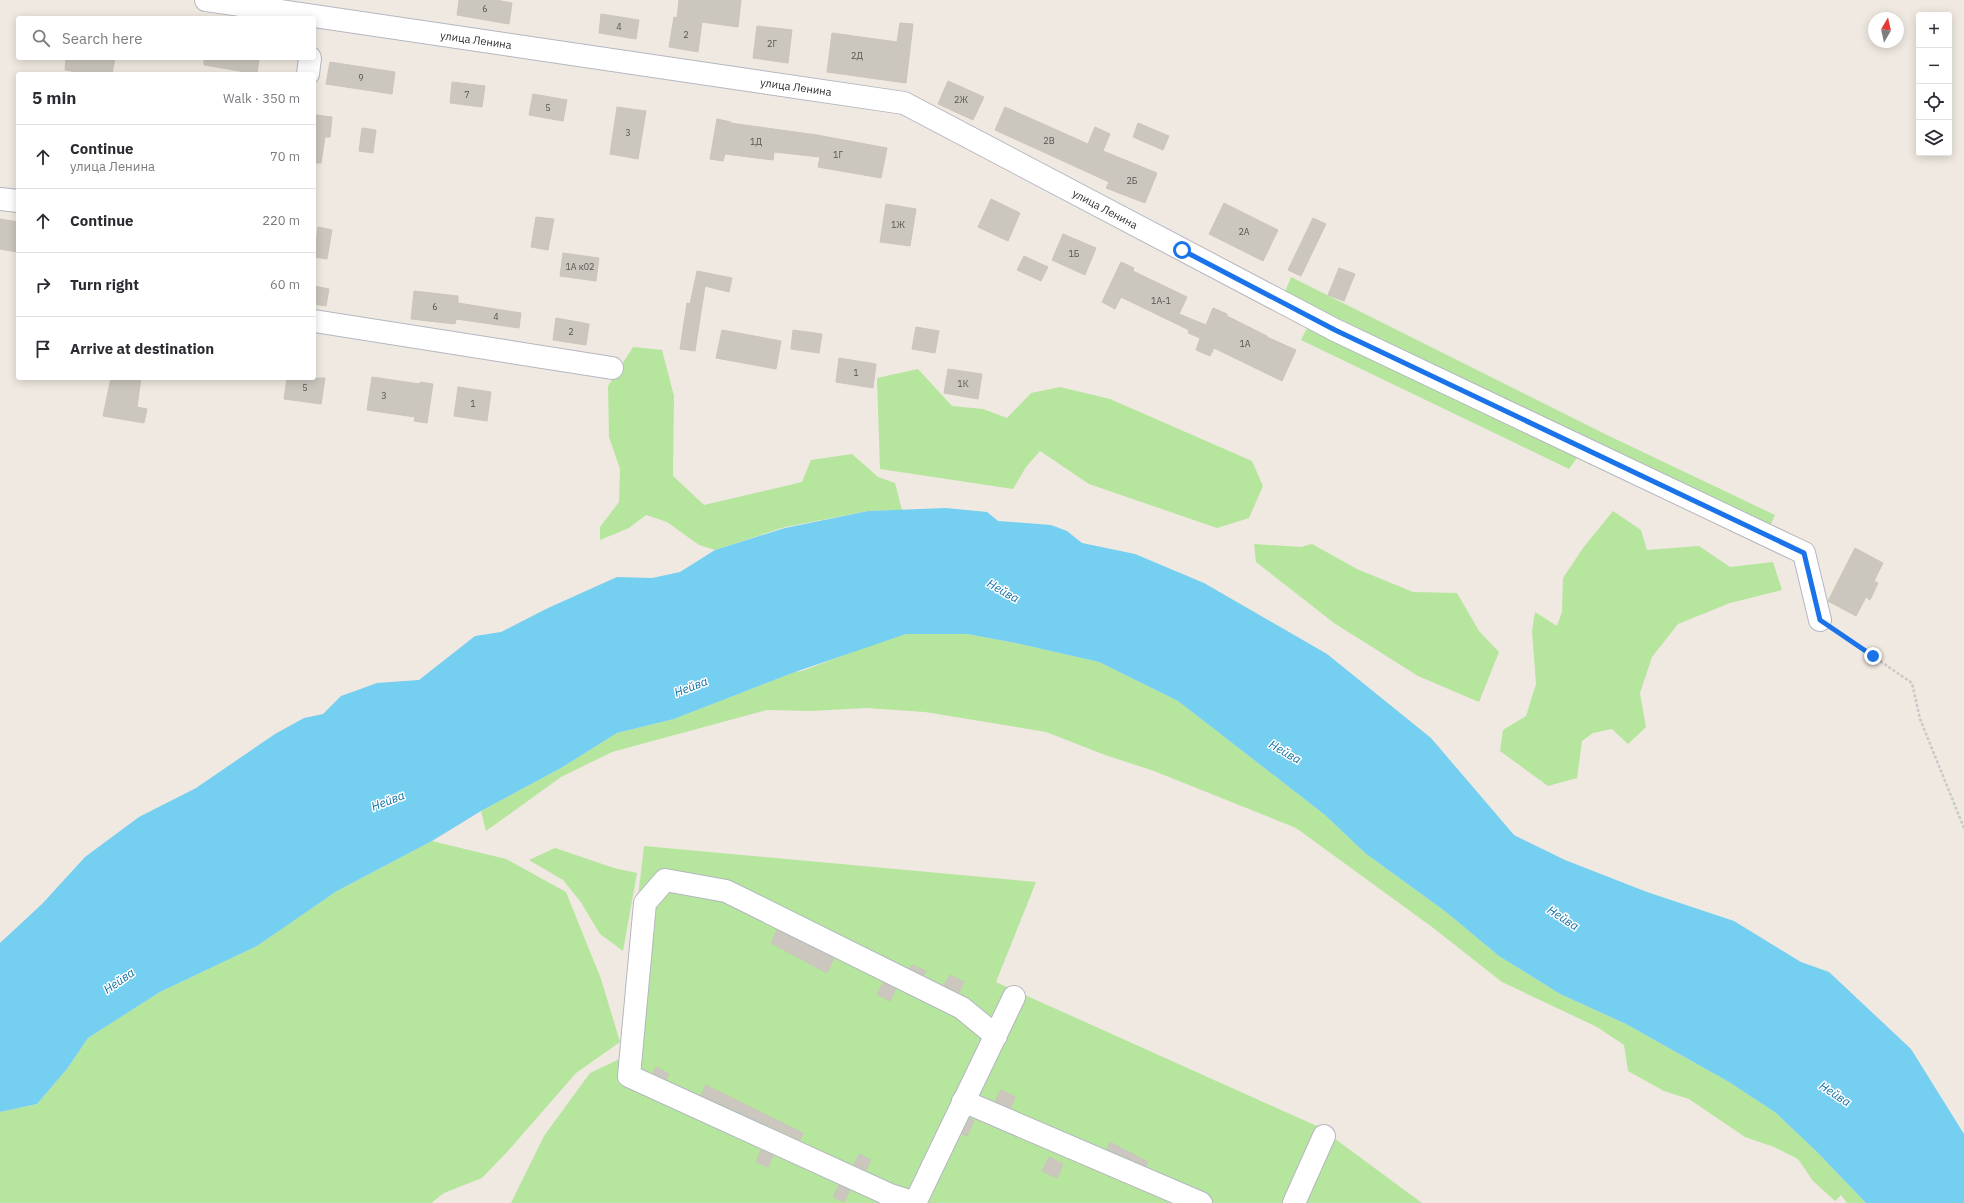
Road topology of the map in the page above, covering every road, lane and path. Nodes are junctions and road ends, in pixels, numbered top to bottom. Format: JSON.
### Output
{"nodes":[{"id":1,"x":206,"y":0,"type":"edge"},
{"id":2,"x":311,"y":16,"type":"edge"},
{"id":3,"x":316,"y":17,"type":"edge"},
{"id":4,"x":310,"y":60,"type":"edge"},
{"id":5,"x":308,"y":72,"type":"edge"},
{"id":6,"x":0,"y":199,"type":"edge"},
{"id":7,"x":16,"y":201,"type":"edge"},
{"id":8,"x":316,"y":321,"type":"edge"},
{"id":9,"x":612,"y":368,"type":"dead end"},
{"id":10,"x":1820,"y":620,"type":"joint"},
{"id":11,"x":1964,"y":828,"type":"edge"},
{"id":12,"x":1014,"y":997,"type":"dead end"},
{"id":13,"x":996,"y":1036,"type":"junction"},
{"id":14,"x":964,"y":1101,"type":"junction"},
{"id":15,"x":1324,"y":1136,"type":"dead end"},
{"id":16,"x":915,"y":1203,"type":"edge"},
{"id":17,"x":1201,"y":1203,"type":"edge"},
{"id":18,"x":1294,"y":1203,"type":"edge"}],
"edges":[{"from":1,"to":2,"type":"street","name":"улица Ленина"},
{"from":3,"to":10,"type":"street","name":"улица Ленина"},
{"from":4,"to":5,"type":"street"},
{"from":6,"to":7,"type":"street"},
{"from":8,"to":9,"type":"street"},
{"from":10,"to":11,"type":"path"},
{"from":12,"to":13,"type":"street"},
{"from":13,"to":14,"type":"street"},
{"from":13,"to":16,"type":"street"},
{"from":14,"to":16,"type":"street"},
{"from":14,"to":17,"type":"street"},
{"from":15,"to":18,"type":"street"}]}
